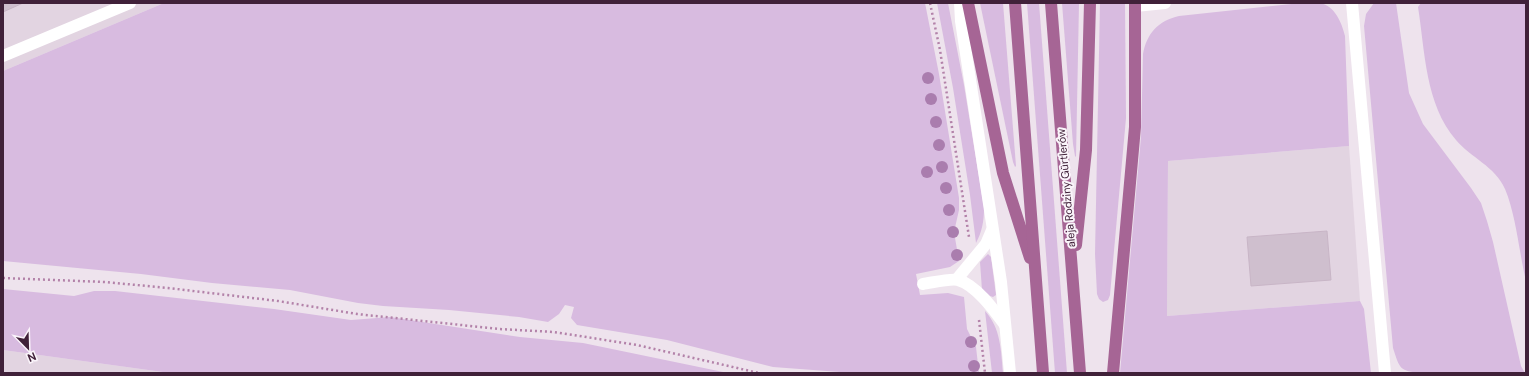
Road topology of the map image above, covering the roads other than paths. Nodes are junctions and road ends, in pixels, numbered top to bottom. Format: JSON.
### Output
{"nodes":[{"id":1,"x":130,"y":3,"type":"edge"},
{"id":2,"x":960,"y":3,"type":"edge"},
{"id":3,"x":968,"y":3,"type":"edge"},
{"id":4,"x":1015,"y":3,"type":"edge"},
{"id":5,"x":1051,"y":3,"type":"edge"},
{"id":6,"x":1090,"y":3,"type":"edge"},
{"id":7,"x":1165,"y":3,"type":"edge"},
{"id":8,"x":1352,"y":3,"type":"edge"},
{"id":9,"x":1135,"y":4,"type":"edge"},
{"id":10,"x":3,"y":56,"type":"edge"},
{"id":11,"x":992,"y":228,"type":"junction"},
{"id":12,"x":1073,"y":272,"type":"junction"},
{"id":13,"x":957,"y":279,"type":"junction"},
{"id":14,"x":1036,"y":281,"type":"junction"},
{"id":15,"x":923,"y":284,"type":"dead end"},
{"id":16,"x":1005,"y":326,"type":"junction"},
{"id":17,"x":1010,"y":373,"type":"edge"},
{"id":18,"x":1043,"y":373,"type":"edge"},
{"id":19,"x":1080,"y":373,"type":"edge"},
{"id":20,"x":1113,"y":373,"type":"edge"},
{"id":21,"x":1385,"y":373,"type":"edge"}],
"edges":[{"from":1,"to":10,"type":"lane"},
{"from":2,"to":11,"type":"lane"},
{"from":3,"to":14,"type":"main road"},
{"from":4,"to":14,"type":"main road"},
{"from":5,"to":12,"type":"main road","name":"aleja Rodziny Gürtlerów"},
{"from":6,"to":12,"type":"main road"},
{"from":7,"to":9,"type":"lane"},
{"from":8,"to":21,"type":"lane"},
{"from":9,"to":20,"type":"main road"},
{"from":11,"to":13,"type":"lane"},
{"from":11,"to":16,"type":"lane"},
{"from":12,"to":19,"type":"main road","name":"aleja Rodziny Gürtlerów"},
{"from":13,"to":15,"type":"lane"},
{"from":13,"to":16,"type":"lane"},
{"from":14,"to":18,"type":"main road"},
{"from":16,"to":17,"type":"lane"}]}
